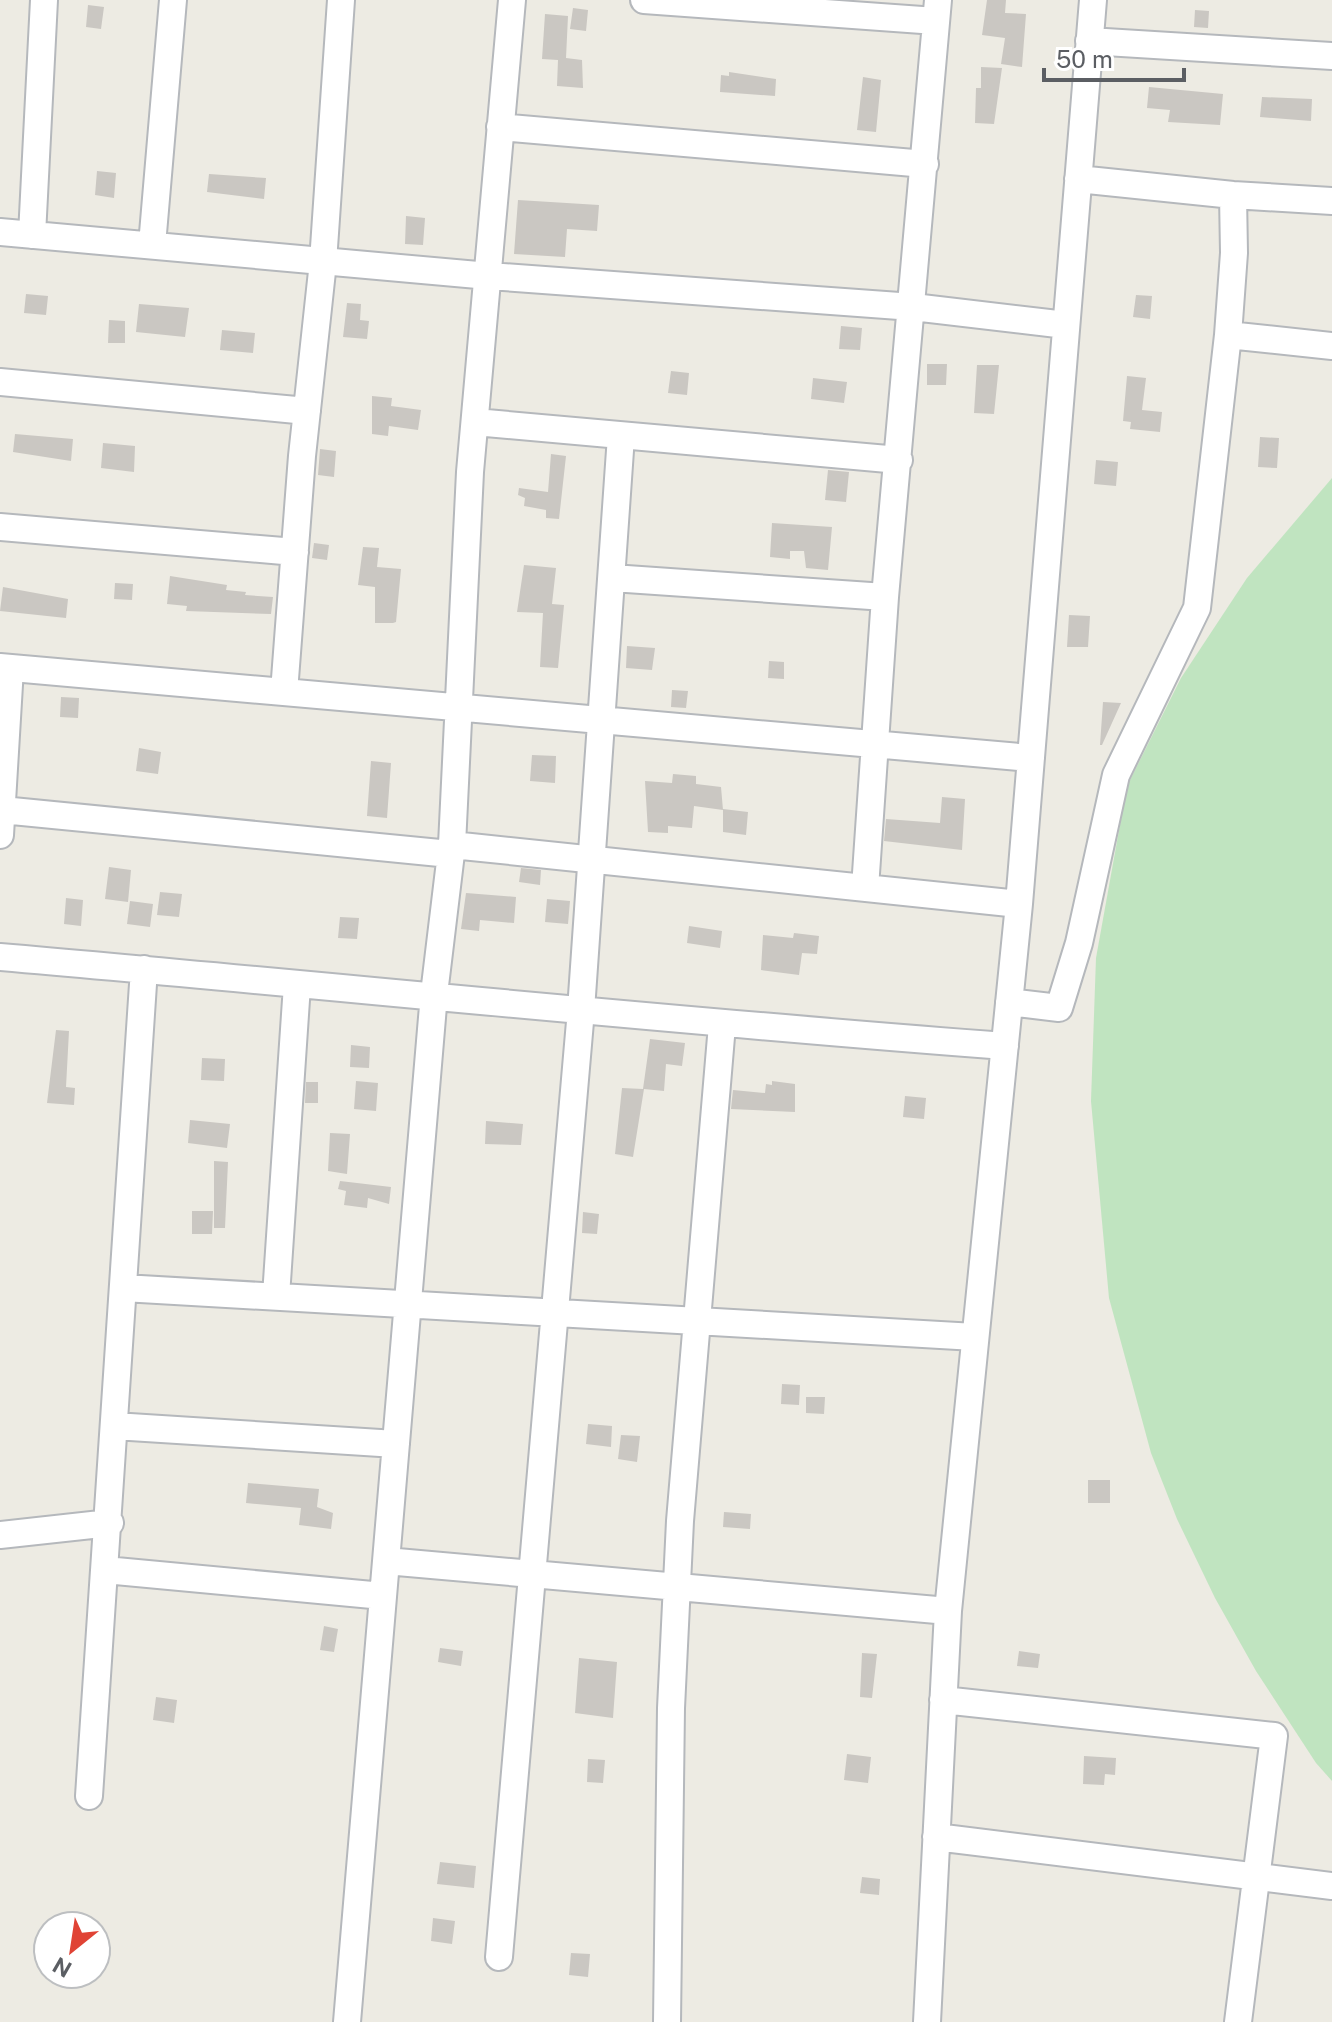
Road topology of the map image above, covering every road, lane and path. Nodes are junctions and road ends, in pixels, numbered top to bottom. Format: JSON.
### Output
{"nodes":[{"id":1,"x":44,"y":0,"type":"edge"},
{"id":2,"x":173,"y":0,"type":"edge"},
{"id":3,"x":341,"y":0,"type":"edge"},
{"id":4,"x":512,"y":0,"type":"edge"},
{"id":5,"x":644,"y":0,"type":"edge"},
{"id":6,"x":1093,"y":0,"type":"edge"},
{"id":7,"x":937,"y":10,"type":"edge"},
{"id":8,"x":1089,"y":41,"type":"junction"},
{"id":9,"x":1332,"y":56,"type":"edge"},
{"id":10,"x":500,"y":127,"type":"junction"},
{"id":11,"x":925,"y":164,"type":"junction"},
{"id":12,"x":1078,"y":179,"type":"junction"},
{"id":13,"x":1233,"y":195,"type":"junction"},
{"id":14,"x":1332,"y":201,"type":"edge"},
{"id":15,"x":0,"y":232,"type":"edge"},
{"id":16,"x":32,"y":235,"type":"junction"},
{"id":17,"x":152,"y":245,"type":"junction"},
{"id":18,"x":323,"y":262,"type":"junction"},
{"id":19,"x":489,"y":276,"type":"junction"},
{"id":20,"x":913,"y":307,"type":"junction"},
{"id":21,"x":1066,"y":325,"type":"junction"},
{"id":22,"x":1228,"y":335,"type":"junction"},
{"id":23,"x":1332,"y":346,"type":"edge"},
{"id":24,"x":0,"y":382,"type":"edge"},
{"id":25,"x":307,"y":411,"type":"junction"},
{"id":26,"x":475,"y":422,"type":"junction"},
{"id":27,"x":621,"y":436,"type":"junction"},
{"id":28,"x":899,"y":460,"type":"junction"},
{"id":29,"x":0,"y":527,"type":"edge"},
{"id":30,"x":295,"y":552,"type":"junction"},
{"id":31,"x":612,"y":578,"type":"junction"},
{"id":32,"x":885,"y":597,"type":"junction"},
{"id":33,"x":5,"y":668,"type":"edge"},
{"id":34,"x":284,"y":692,"type":"junction"},
{"id":35,"x":459,"y":708,"type":"junction"},
{"id":36,"x":603,"y":721,"type":"junction"},
{"id":37,"x":877,"y":745,"type":"junction"},
{"id":38,"x":1031,"y":758,"type":"junction"},
{"id":39,"x":1,"y":822,"type":"edge"},
{"id":40,"x":451,"y":850,"type":"junction"},
{"id":41,"x":591,"y":860,"type":"junction"},
{"id":42,"x":865,"y":888,"type":"junction"},
{"id":43,"x":1019,"y":904,"type":"junction"},
{"id":44,"x":0,"y":957,"type":"edge"},
{"id":45,"x":144,"y":969,"type":"junction"},
{"id":46,"x":297,"y":985,"type":"junction"},
{"id":47,"x":434,"y":994,"type":"junction"},
{"id":48,"x":1009,"y":1002,"type":"junction"},
{"id":49,"x":581,"y":1010,"type":"junction"},
{"id":50,"x":722,"y":1025,"type":"junction"},
{"id":51,"x":1005,"y":1046,"type":"junction"},
{"id":52,"x":123,"y":1288,"type":"junction"},
{"id":53,"x":276,"y":1296,"type":"junction"},
{"id":54,"x":408,"y":1304,"type":"junction"},
{"id":55,"x":555,"y":1313,"type":"junction"},
{"id":56,"x":697,"y":1321,"type":"junction"},
{"id":57,"x":975,"y":1337,"type":"junction"},
{"id":58,"x":114,"y":1426,"type":"junction"},
{"id":59,"x":396,"y":1444,"type":"junction"},
{"id":60,"x":109,"y":1523,"type":"junction"},
{"id":61,"x":0,"y":1535,"type":"edge"},
{"id":62,"x":386,"y":1561,"type":"junction"},
{"id":63,"x":105,"y":1570,"type":"junction"},
{"id":64,"x":532,"y":1574,"type":"junction"},
{"id":65,"x":677,"y":1587,"type":"junction"},
{"id":66,"x":383,"y":1596,"type":"junction"},
{"id":67,"x":948,"y":1611,"type":"junction"},
{"id":68,"x":943,"y":1700,"type":"junction"},
{"id":69,"x":89,"y":1796,"type":"dead end"},
{"id":70,"x":936,"y":1837,"type":"junction"},
{"id":71,"x":1256,"y":1877,"type":"junction"},
{"id":72,"x":1332,"y":1886,"type":"edge"},
{"id":73,"x":499,"y":1957,"type":"dead end"},
{"id":74,"x":347,"y":2022,"type":"edge"},
{"id":75,"x":667,"y":2022,"type":"edge"},
{"id":76,"x":927,"y":2022,"type":"edge"},
{"id":77,"x":1238,"y":2022,"type":"edge"}],
"edges":[{"from":1,"to":16,"type":"street"},
{"from":2,"to":17,"type":"street"},
{"from":3,"to":18,"type":"street"},
{"from":4,"to":10,"type":"street"},
{"from":5,"to":7,"type":"street"},
{"from":6,"to":8,"type":"street"},
{"from":7,"to":11,"type":"street"},
{"from":8,"to":9,"type":"street"},
{"from":8,"to":12,"type":"street"},
{"from":10,"to":11,"type":"street"},
{"from":10,"to":19,"type":"street"},
{"from":11,"to":20,"type":"street"},
{"from":12,"to":13,"type":"street"},
{"from":12,"to":21,"type":"street"},
{"from":13,"to":14,"type":"street"},
{"from":13,"to":22,"type":"street"},
{"from":15,"to":16,"type":"street"},
{"from":16,"to":17,"type":"street"},
{"from":17,"to":18,"type":"street"},
{"from":18,"to":19,"type":"street"},
{"from":18,"to":25,"type":"street"},
{"from":19,"to":20,"type":"street"},
{"from":19,"to":26,"type":"street"},
{"from":20,"to":21,"type":"street"},
{"from":20,"to":28,"type":"street"},
{"from":21,"to":38,"type":"street"},
{"from":22,"to":23,"type":"street"},
{"from":22,"to":48,"type":"street"},
{"from":24,"to":25,"type":"street"},
{"from":25,"to":30,"type":"street"},
{"from":26,"to":27,"type":"street"},
{"from":26,"to":35,"type":"street"},
{"from":27,"to":28,"type":"street"},
{"from":27,"to":31,"type":"street"},
{"from":28,"to":32,"type":"street"},
{"from":29,"to":30,"type":"street"},
{"from":30,"to":34,"type":"street"},
{"from":31,"to":32,"type":"street"},
{"from":31,"to":36,"type":"street"},
{"from":32,"to":37,"type":"street"},
{"from":33,"to":34,"type":"street"},
{"from":33,"to":39,"type":"street"},
{"from":34,"to":35,"type":"street"},
{"from":35,"to":36,"type":"street"},
{"from":35,"to":40,"type":"street"},
{"from":36,"to":37,"type":"street"},
{"from":36,"to":41,"type":"street"},
{"from":37,"to":38,"type":"street"},
{"from":37,"to":42,"type":"street"},
{"from":38,"to":43,"type":"street"},
{"from":39,"to":40,"type":"street"},
{"from":40,"to":41,"type":"street"},
{"from":40,"to":47,"type":"street"},
{"from":41,"to":42,"type":"street"},
{"from":41,"to":49,"type":"street"},
{"from":42,"to":43,"type":"street"},
{"from":43,"to":48,"type":"street"},
{"from":44,"to":45,"type":"street"},
{"from":45,"to":46,"type":"street"},
{"from":45,"to":52,"type":"street"},
{"from":46,"to":47,"type":"street"},
{"from":46,"to":53,"type":"street"},
{"from":47,"to":49,"type":"street"},
{"from":47,"to":54,"type":"street"},
{"from":48,"to":51,"type":"street"},
{"from":49,"to":50,"type":"street"},
{"from":49,"to":55,"type":"street"},
{"from":50,"to":51,"type":"street"},
{"from":50,"to":56,"type":"street"},
{"from":51,"to":57,"type":"street"},
{"from":52,"to":53,"type":"street"},
{"from":52,"to":58,"type":"street"},
{"from":53,"to":54,"type":"street"},
{"from":54,"to":55,"type":"street"},
{"from":54,"to":59,"type":"street"},
{"from":55,"to":56,"type":"street"},
{"from":55,"to":64,"type":"street"},
{"from":56,"to":57,"type":"street"},
{"from":56,"to":65,"type":"street"},
{"from":57,"to":67,"type":"street"},
{"from":58,"to":59,"type":"street"},
{"from":58,"to":60,"type":"street"},
{"from":59,"to":62,"type":"street"},
{"from":60,"to":61,"type":"street"},
{"from":60,"to":63,"type":"street"},
{"from":62,"to":64,"type":"street"},
{"from":62,"to":66,"type":"street"},
{"from":63,"to":66,"type":"street"},
{"from":63,"to":69,"type":"street"},
{"from":64,"to":65,"type":"street"},
{"from":64,"to":73,"type":"street"},
{"from":65,"to":67,"type":"street"},
{"from":65,"to":75,"type":"street"},
{"from":66,"to":74,"type":"street"},
{"from":67,"to":68,"type":"street"},
{"from":68,"to":70,"type":"street"},
{"from":68,"to":71,"type":"street"},
{"from":70,"to":71,"type":"street"},
{"from":70,"to":76,"type":"street"},
{"from":71,"to":72,"type":"street"},
{"from":71,"to":77,"type":"street"}]}
